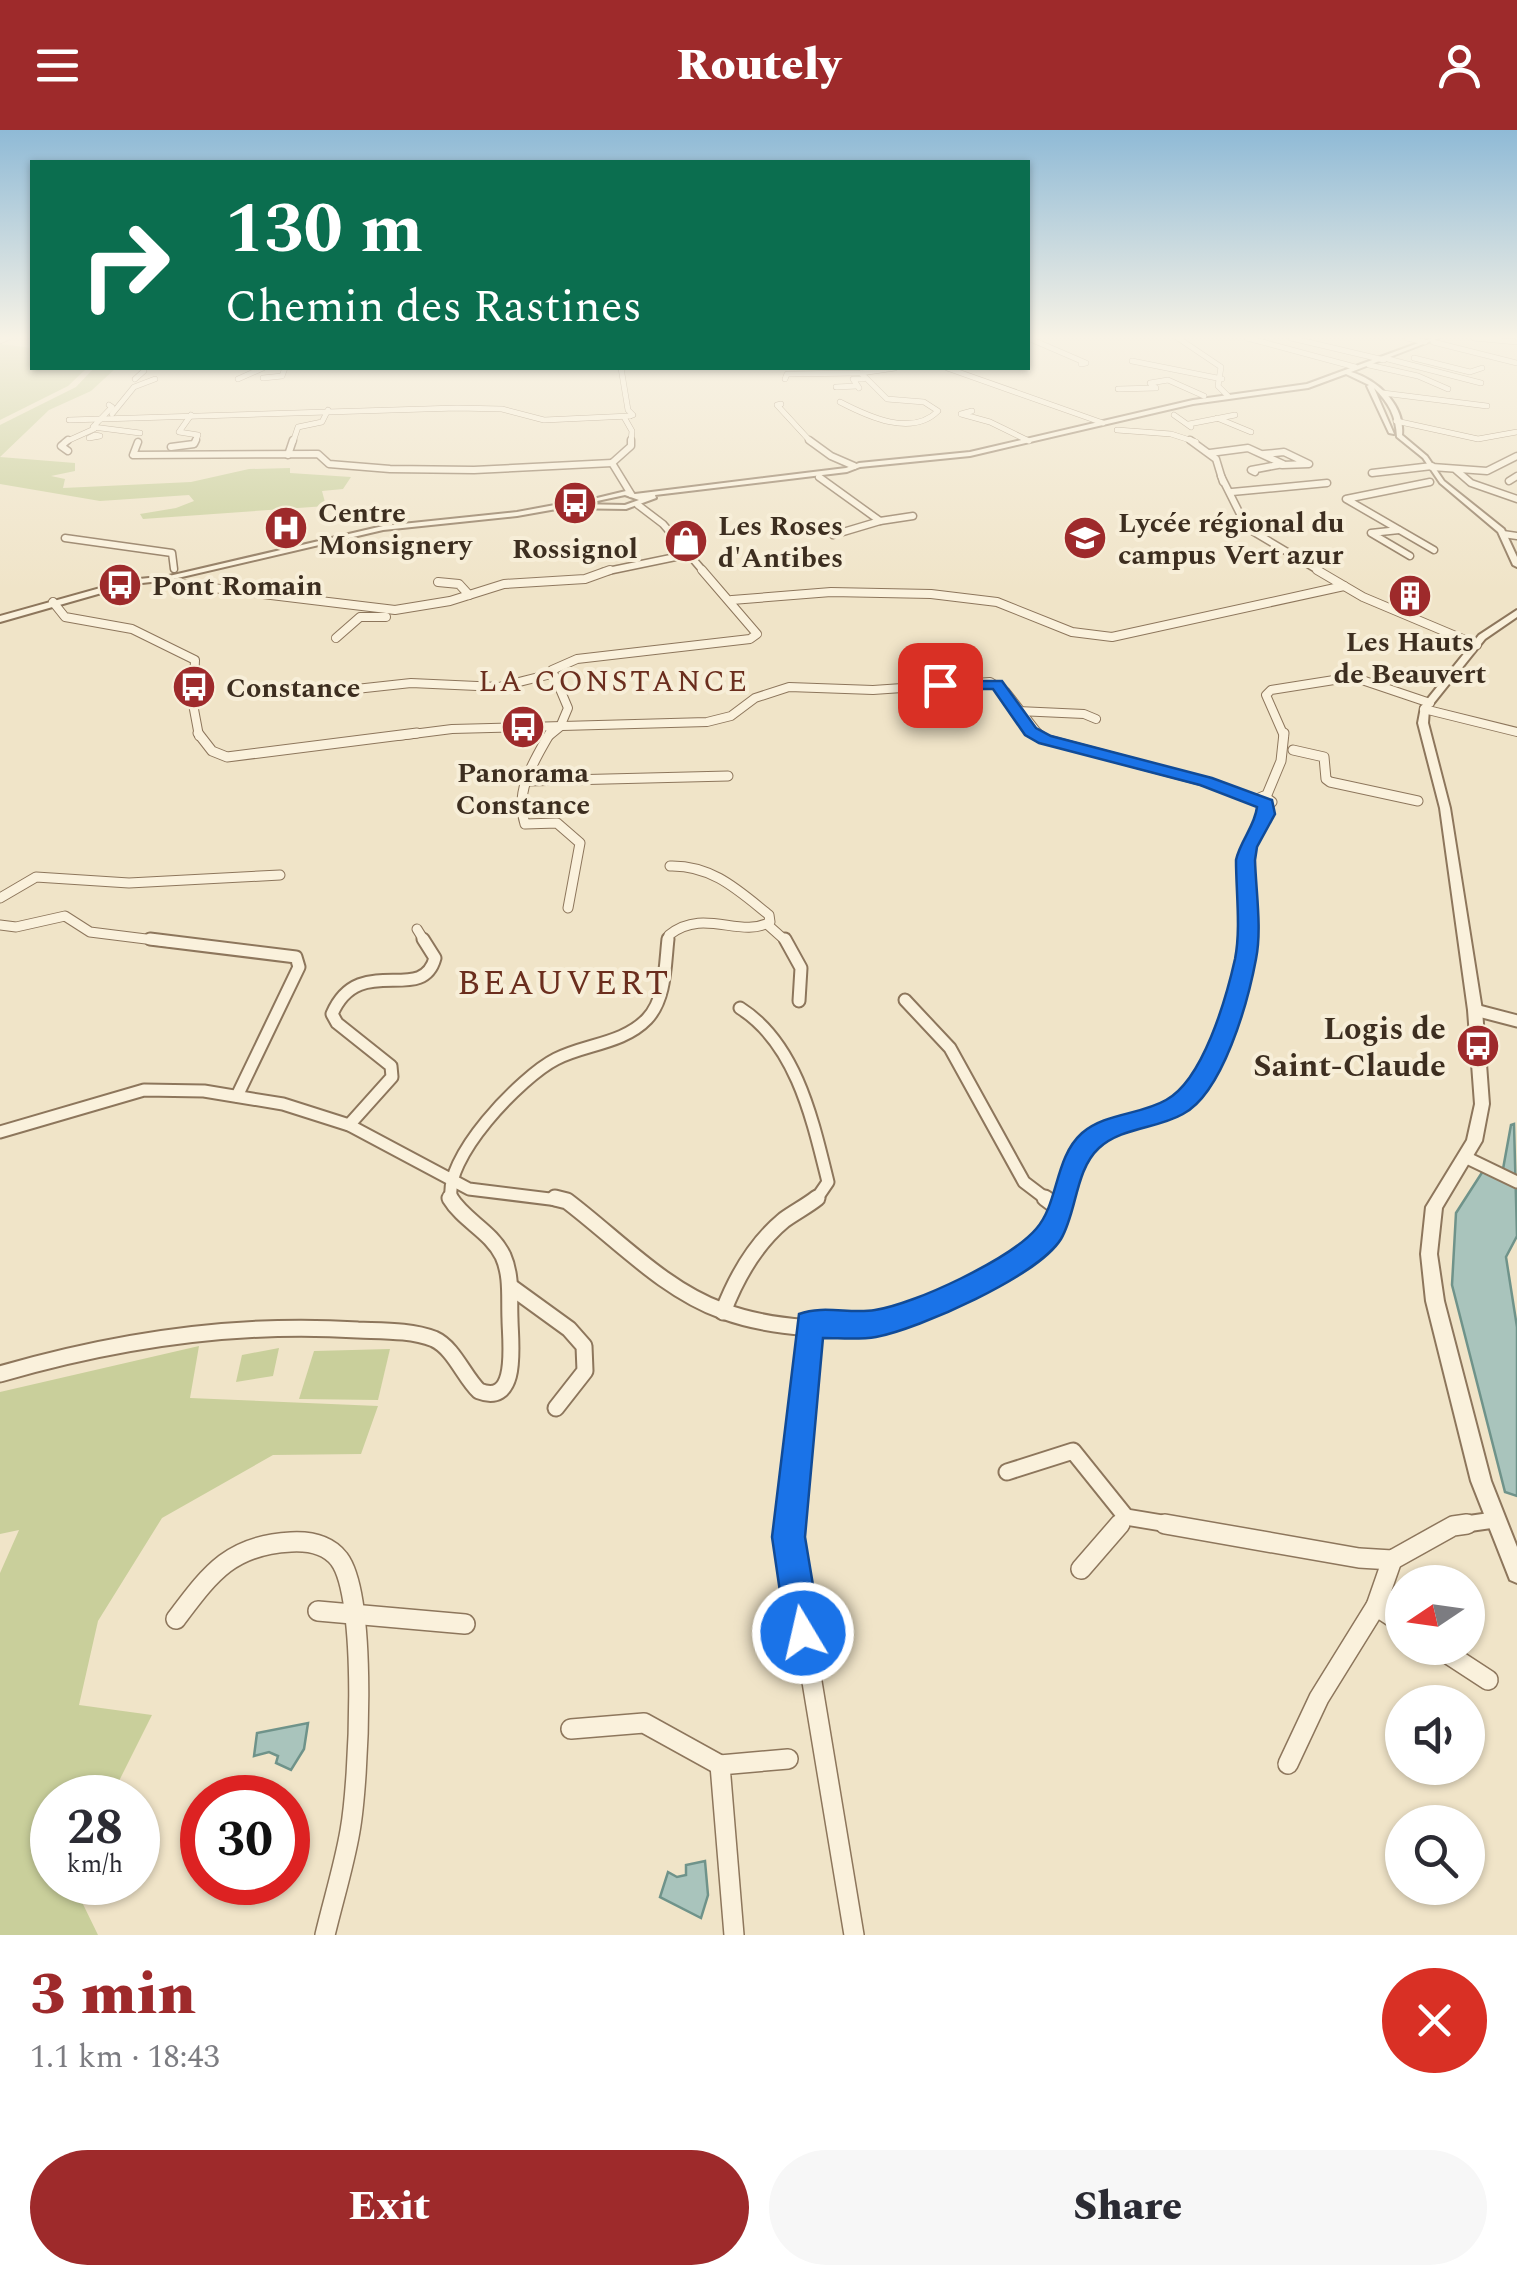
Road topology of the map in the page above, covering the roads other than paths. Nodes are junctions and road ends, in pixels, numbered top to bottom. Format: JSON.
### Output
{"nodes":[{"id":1,"x":97,"y":422,"type":"edge"},
{"id":2,"x":186,"y":422,"type":"edge"},
{"id":3,"x":320,"y":422,"type":"edge"},
{"id":4,"x":626,"y":422,"type":"edge"},
{"id":5,"x":792,"y":422,"type":"edge"},
{"id":6,"x":982,"y":422,"type":"edge"},
{"id":7,"x":1096,"y":422,"type":"edge"},
{"id":8,"x":1120,"y":422,"type":"edge"},
{"id":9,"x":1121,"y":422,"type":"edge"},
{"id":10,"x":1186,"y":422,"type":"edge"},
{"id":11,"x":1197,"y":422,"type":"edge"},
{"id":12,"x":1227,"y":422,"type":"edge"},
{"id":13,"x":1390,"y":422,"type":"edge"},
{"id":14,"x":1396,"y":422,"type":"edge"},
{"id":15,"x":1397,"y":422,"type":"edge"},
{"id":16,"x":124,"y":424,"type":"dead end"},
{"id":17,"x":1189,"y":424,"type":"junction"},
{"id":18,"x":1106,"y":426,"type":"junction"},
{"id":19,"x":94,"y":429,"type":"junction"},
{"id":20,"x":105,"y":429,"type":"junction"},
{"id":21,"x":82,"y":432,"type":"junction"},
{"id":22,"x":1251,"y":432,"type":"dead end"},
{"id":23,"x":1517,"y":432,"type":"edge"},
{"id":24,"x":140,"y":433,"type":"dead end"},
{"id":25,"x":1397,"y":435,"type":"junction"},
{"id":26,"x":90,"y":436,"type":"dead end"},
{"id":27,"x":1028,"y":440,"type":"junction"},
{"id":28,"x":138,"y":442,"type":"dead end"},
{"id":29,"x":1192,"y":442,"type":"junction"},
{"id":30,"x":156,"y":448,"type":"dead end"},
{"id":31,"x":68,"y":450,"type":"dead end"},
{"id":32,"x":288,"y":454,"type":"junction"},
{"id":33,"x":1210,"y":454,"type":"junction"},
{"id":34,"x":1262,"y":454,"type":"junction"},
{"id":35,"x":1517,"y":456,"type":"edge"},
{"id":36,"x":1504,"y":462,"type":"junction"},
{"id":37,"x":612,"y":464,"type":"junction"},
{"id":38,"x":1282,"y":465,"type":"junction"},
{"id":39,"x":1517,"y":465,"type":"edge"},
{"id":40,"x":860,"y":468,"type":"junction"},
{"id":41,"x":1432,"y":468,"type":"junction"},
{"id":42,"x":1456,"y":470,"type":"junction"},
{"id":43,"x":1256,"y":472,"type":"dead end"},
{"id":44,"x":1372,"y":473,"type":"dead end"},
{"id":45,"x":1517,"y":476,"type":"edge"},
{"id":46,"x":818,"y":477,"type":"junction"},
{"id":47,"x":619,"y":480,"type":"junction"},
{"id":48,"x":1509,"y":480,"type":"dead end"},
{"id":49,"x":1430,"y":482,"type":"dead end"},
{"id":50,"x":1328,"y":483,"type":"dead end"},
{"id":51,"x":1231,"y":496,"type":"junction"},
{"id":52,"x":612,"y":498,"type":"junction"},
{"id":53,"x":637,"y":498,"type":"junction"},
{"id":54,"x":1517,"y":499,"type":"edge"},
{"id":55,"x":622,"y":507,"type":"junction"},
{"id":56,"x":648,"y":514,"type":"junction"},
{"id":57,"x":912,"y":516,"type":"dead end"},
{"id":58,"x":880,"y":521,"type":"junction"},
{"id":59,"x":1398,"y":530,"type":"junction"},
{"id":60,"x":833,"y":534,"type":"dead end"},
{"id":61,"x":1504,"y":536,"type":"junction"},
{"id":62,"x":1517,"y":536,"type":"edge"},
{"id":63,"x":65,"y":538,"type":"dead end"},
{"id":64,"x":1434,"y":550,"type":"dead end"},
{"id":65,"x":690,"y":554,"type":"junction"},
{"id":66,"x":1410,"y":556,"type":"dead end"},
{"id":67,"x":1517,"y":565,"type":"edge"},
{"id":68,"x":167,"y":572,"type":"junction"},
{"id":69,"x":438,"y":582,"type":"dead end"},
{"id":70,"x":1344,"y":586,"type":"junction"},
{"id":71,"x":468,"y":595,"type":"junction"},
{"id":72,"x":732,"y":600,"type":"junction"},
{"id":73,"x":53,"y":602,"type":"junction"},
{"id":74,"x":391,"y":610,"type":"junction"},
{"id":75,"x":1514,"y":618,"type":"edge"},
{"id":76,"x":0,"y":619,"type":"edge"},
{"id":77,"x":336,"y":638,"type":"dead end"},
{"id":78,"x":1477,"y":645,"type":"junction"},
{"id":79,"x":551,"y":674,"type":"junction"},
{"id":80,"x":1011,"y":678,"type":"dead end"},
{"id":81,"x":997,"y":684,"type":"junction"},
{"id":82,"x":356,"y":689,"type":"dead end"},
{"id":83,"x":1428,"y":706,"type":"junction"},
{"id":84,"x":1018,"y":711,"type":"junction"},
{"id":85,"x":1096,"y":718,"type":"dead end"},
{"id":86,"x":560,"y":728,"type":"junction"},
{"id":87,"x":1517,"y":732,"type":"edge"},
{"id":88,"x":1293,"y":750,"type":"dead end"},
{"id":89,"x":728,"y":776,"type":"dead end"},
{"id":90,"x":527,"y":781,"type":"junction"},
{"id":91,"x":1263,"y":800,"type":"junction"},
{"id":92,"x":1418,"y":802,"type":"dead end"},
{"id":93,"x":670,"y":866,"type":"dead end"},
{"id":94,"x":280,"y":875,"type":"dead end"},
{"id":95,"x":0,"y":898,"type":"edge"},
{"id":96,"x":568,"y":908,"type":"dead end"},
{"id":97,"x":768,"y":925,"type":"junction"},
{"id":98,"x":0,"y":926,"type":"edge"},
{"id":99,"x":418,"y":929,"type":"dead end"},
{"id":100,"x":905,"y":1000,"type":"dead end"},
{"id":101,"x":799,"y":1001,"type":"dead end"},
{"id":102,"x":740,"y":1008,"type":"dead end"},
{"id":103,"x":1474,"y":1010,"type":"junction"},
{"id":104,"x":1517,"y":1021,"type":"edge"},
{"id":105,"x":237,"y":1096,"type":"junction"},
{"id":106,"x":349,"y":1125,"type":"junction"},
{"id":107,"x":0,"y":1132,"type":"edge"},
{"id":108,"x":1464,"y":1157,"type":"junction"},
{"id":109,"x":452,"y":1180,"type":"junction"},
{"id":110,"x":1517,"y":1182,"type":"edge"},
{"id":111,"x":1061,"y":1210,"type":"junction"},
{"id":112,"x":512,"y":1287,"type":"junction"},
{"id":113,"x":723,"y":1312,"type":"junction"},
{"id":114,"x":810,"y":1324,"type":"junction"},
{"id":115,"x":0,"y":1374,"type":"edge"},
{"id":116,"x":556,"y":1408,"type":"dead end"},
{"id":117,"x":1007,"y":1472,"type":"dead end"},
{"id":118,"x":1126,"y":1517,"type":"junction"},
{"id":119,"x":1494,"y":1520,"type":"junction"},
{"id":120,"x":1392,"y":1560,"type":"junction"},
{"id":121,"x":1081,"y":1570,"type":"dead end"},
{"id":122,"x":1517,"y":1573,"type":"edge"},
{"id":123,"x":1376,"y":1606,"type":"junction"},
{"id":124,"x":318,"y":1611,"type":"dead end"},
{"id":125,"x":1385,"y":1612,"type":"edge"},
{"id":126,"x":356,"y":1616,"type":"junction"},
{"id":127,"x":176,"y":1619,"type":"dead end"},
{"id":128,"x":466,"y":1624,"type":"dead end"},
{"id":129,"x":1465,"y":1665,"type":"edge"},
{"id":130,"x":1488,"y":1680,"type":"dead end"},
{"id":131,"x":570,"y":1729,"type":"dead end"},
{"id":132,"x":788,"y":1759,"type":"dead end"},
{"id":133,"x":1288,"y":1764,"type":"dead end"},
{"id":134,"x":720,"y":1765,"type":"junction"},
{"id":135,"x":324,"y":1935,"type":"edge"},
{"id":136,"x":734,"y":1935,"type":"edge"},
{"id":137,"x":854,"y":1935,"type":"edge"}],
"edges":[{"from":1,"to":19,"type":"street"},
{"from":2,"to":30,"type":"street"},
{"from":3,"to":32,"type":"street"},
{"from":4,"to":37,"type":"street"},
{"from":5,"to":40,"type":"street"},
{"from":6,"to":27,"type":"street"},
{"from":7,"to":18,"type":"street"},
{"from":8,"to":18,"type":"street"},
{"from":9,"to":18,"type":"street"},
{"from":10,"to":17,"type":"street"},
{"from":11,"to":17,"type":"street"},
{"from":12,"to":22,"type":"street"},
{"from":13,"to":25,"type":"street"},
{"from":14,"to":25,"type":"street"},
{"from":15,"to":23,"type":"street"},
{"from":16,"to":20,"type":"street"},
{"from":17,"to":29,"type":"street"},
{"from":18,"to":27,"type":"street"},
{"from":18,"to":29,"type":"street"},
{"from":18,"to":40,"type":"street"},
{"from":19,"to":20,"type":"street"},
{"from":19,"to":21,"type":"street"},
{"from":20,"to":24,"type":"street"},
{"from":21,"to":26,"type":"street"},
{"from":21,"to":31,"type":"street"},
{"from":25,"to":41,"type":"street"},
{"from":27,"to":40,"type":"street"},
{"from":28,"to":32,"type":"street"},
{"from":29,"to":33,"type":"street"},
{"from":32,"to":37,"type":"street"},
{"from":33,"to":34,"type":"street"},
{"from":33,"to":51,"type":"street"},
{"from":34,"to":38,"type":"street"},
{"from":34,"to":38,"type":"street"},
{"from":35,"to":36,"type":"street"},
{"from":36,"to":39,"type":"street"},
{"from":36,"to":42,"type":"street"},
{"from":37,"to":47,"type":"street"},
{"from":38,"to":43,"type":"street"},
{"from":40,"to":46,"type":"street"},
{"from":40,"to":53,"type":"street"},
{"from":41,"to":42,"type":"street"},
{"from":41,"to":44,"type":"street"},
{"from":41,"to":61,"type":"street"},
{"from":42,"to":54,"type":"street"},
{"from":45,"to":48,"type":"street"},
{"from":46,"to":53,"type":"street"},
{"from":46,"to":58,"type":"street"},
{"from":47,"to":52,"type":"street"},
{"from":47,"to":53,"type":"street"},
{"from":49,"to":59,"type":"street"},
{"from":50,"to":51,"type":"street"},
{"from":51,"to":70,"type":"street"},
{"from":52,"to":53,"type":"street"},
{"from":52,"to":55,"type":"street"},
{"from":52,"to":68,"type":"street"},
{"from":53,"to":55,"type":"street"},
{"from":53,"to":56,"type":"street"},
{"from":55,"to":56,"type":"street"},
{"from":56,"to":65,"type":"street"},
{"from":57,"to":58,"type":"street"},
{"from":58,"to":60,"type":"street"},
{"from":59,"to":64,"type":"street"},
{"from":59,"to":66,"type":"street"},
{"from":61,"to":62,"type":"street"},
{"from":61,"to":67,"type":"street"},
{"from":63,"to":68,"type":"street"},
{"from":65,"to":71,"type":"street"},
{"from":65,"to":72,"type":"street"},
{"from":68,"to":73,"type":"street"},
{"from":68,"to":74,"type":"street"},
{"from":69,"to":71,"type":"street"},
{"from":70,"to":72,"type":"street"},
{"from":70,"to":78,"type":"street"},
{"from":71,"to":74,"type":"street"},
{"from":72,"to":79,"type":"street"},
{"from":73,"to":76,"type":"street"},
{"from":73,"to":86,"type":"street"},
{"from":74,"to":77,"type":"street"},
{"from":75,"to":78,"type":"street"},
{"from":78,"to":83,"type":"street"},
{"from":79,"to":82,"type":"street"},
{"from":79,"to":86,"type":"street"},
{"from":80,"to":81,"type":"street"},
{"from":81,"to":84,"type":"street"},
{"from":81,"to":86,"type":"street"},
{"from":83,"to":87,"type":"street"},
{"from":83,"to":91,"type":"street"},
{"from":83,"to":103,"type":"street"},
{"from":84,"to":85,"type":"street"},
{"from":84,"to":91,"type":"street"},
{"from":86,"to":90,"type":"street"},
{"from":88,"to":92,"type":"street"},
{"from":89,"to":90,"type":"street"},
{"from":90,"to":96,"type":"street"},
{"from":91,"to":111,"type":"street"},
{"from":93,"to":97,"type":"street"},
{"from":94,"to":95,"type":"street"},
{"from":97,"to":101,"type":"street"},
{"from":97,"to":109,"type":"street"},
{"from":98,"to":105,"type":"street"},
{"from":99,"to":106,"type":"street"},
{"from":100,"to":111,"type":"street"},
{"from":102,"to":113,"type":"street"},
{"from":103,"to":104,"type":"street"},
{"from":103,"to":108,"type":"street"},
{"from":105,"to":106,"type":"street"},
{"from":105,"to":107,"type":"street"},
{"from":106,"to":109,"type":"street"},
{"from":108,"to":110,"type":"street"},
{"from":108,"to":119,"type":"street"},
{"from":109,"to":112,"type":"street"},
{"from":109,"to":113,"type":"street"},
{"from":111,"to":114,"type":"street"},
{"from":112,"to":115,"type":"street"},
{"from":112,"to":116,"type":"street"},
{"from":113,"to":114,"type":"street"},
{"from":114,"to":137,"type":"street"},
{"from":117,"to":118,"type":"street"},
{"from":118,"to":120,"type":"street"},
{"from":118,"to":121,"type":"street"},
{"from":119,"to":120,"type":"street"},
{"from":119,"to":122,"type":"street"},
{"from":120,"to":123,"type":"street"},
{"from":123,"to":125,"type":"street"},
{"from":123,"to":133,"type":"street"},
{"from":124,"to":126,"type":"street"},
{"from":126,"to":127,"type":"street"},
{"from":126,"to":128,"type":"street"},
{"from":126,"to":135,"type":"street"},
{"from":129,"to":130,"type":"street"},
{"from":131,"to":134,"type":"street"},
{"from":132,"to":134,"type":"street"},
{"from":134,"to":136,"type":"street"}]}
